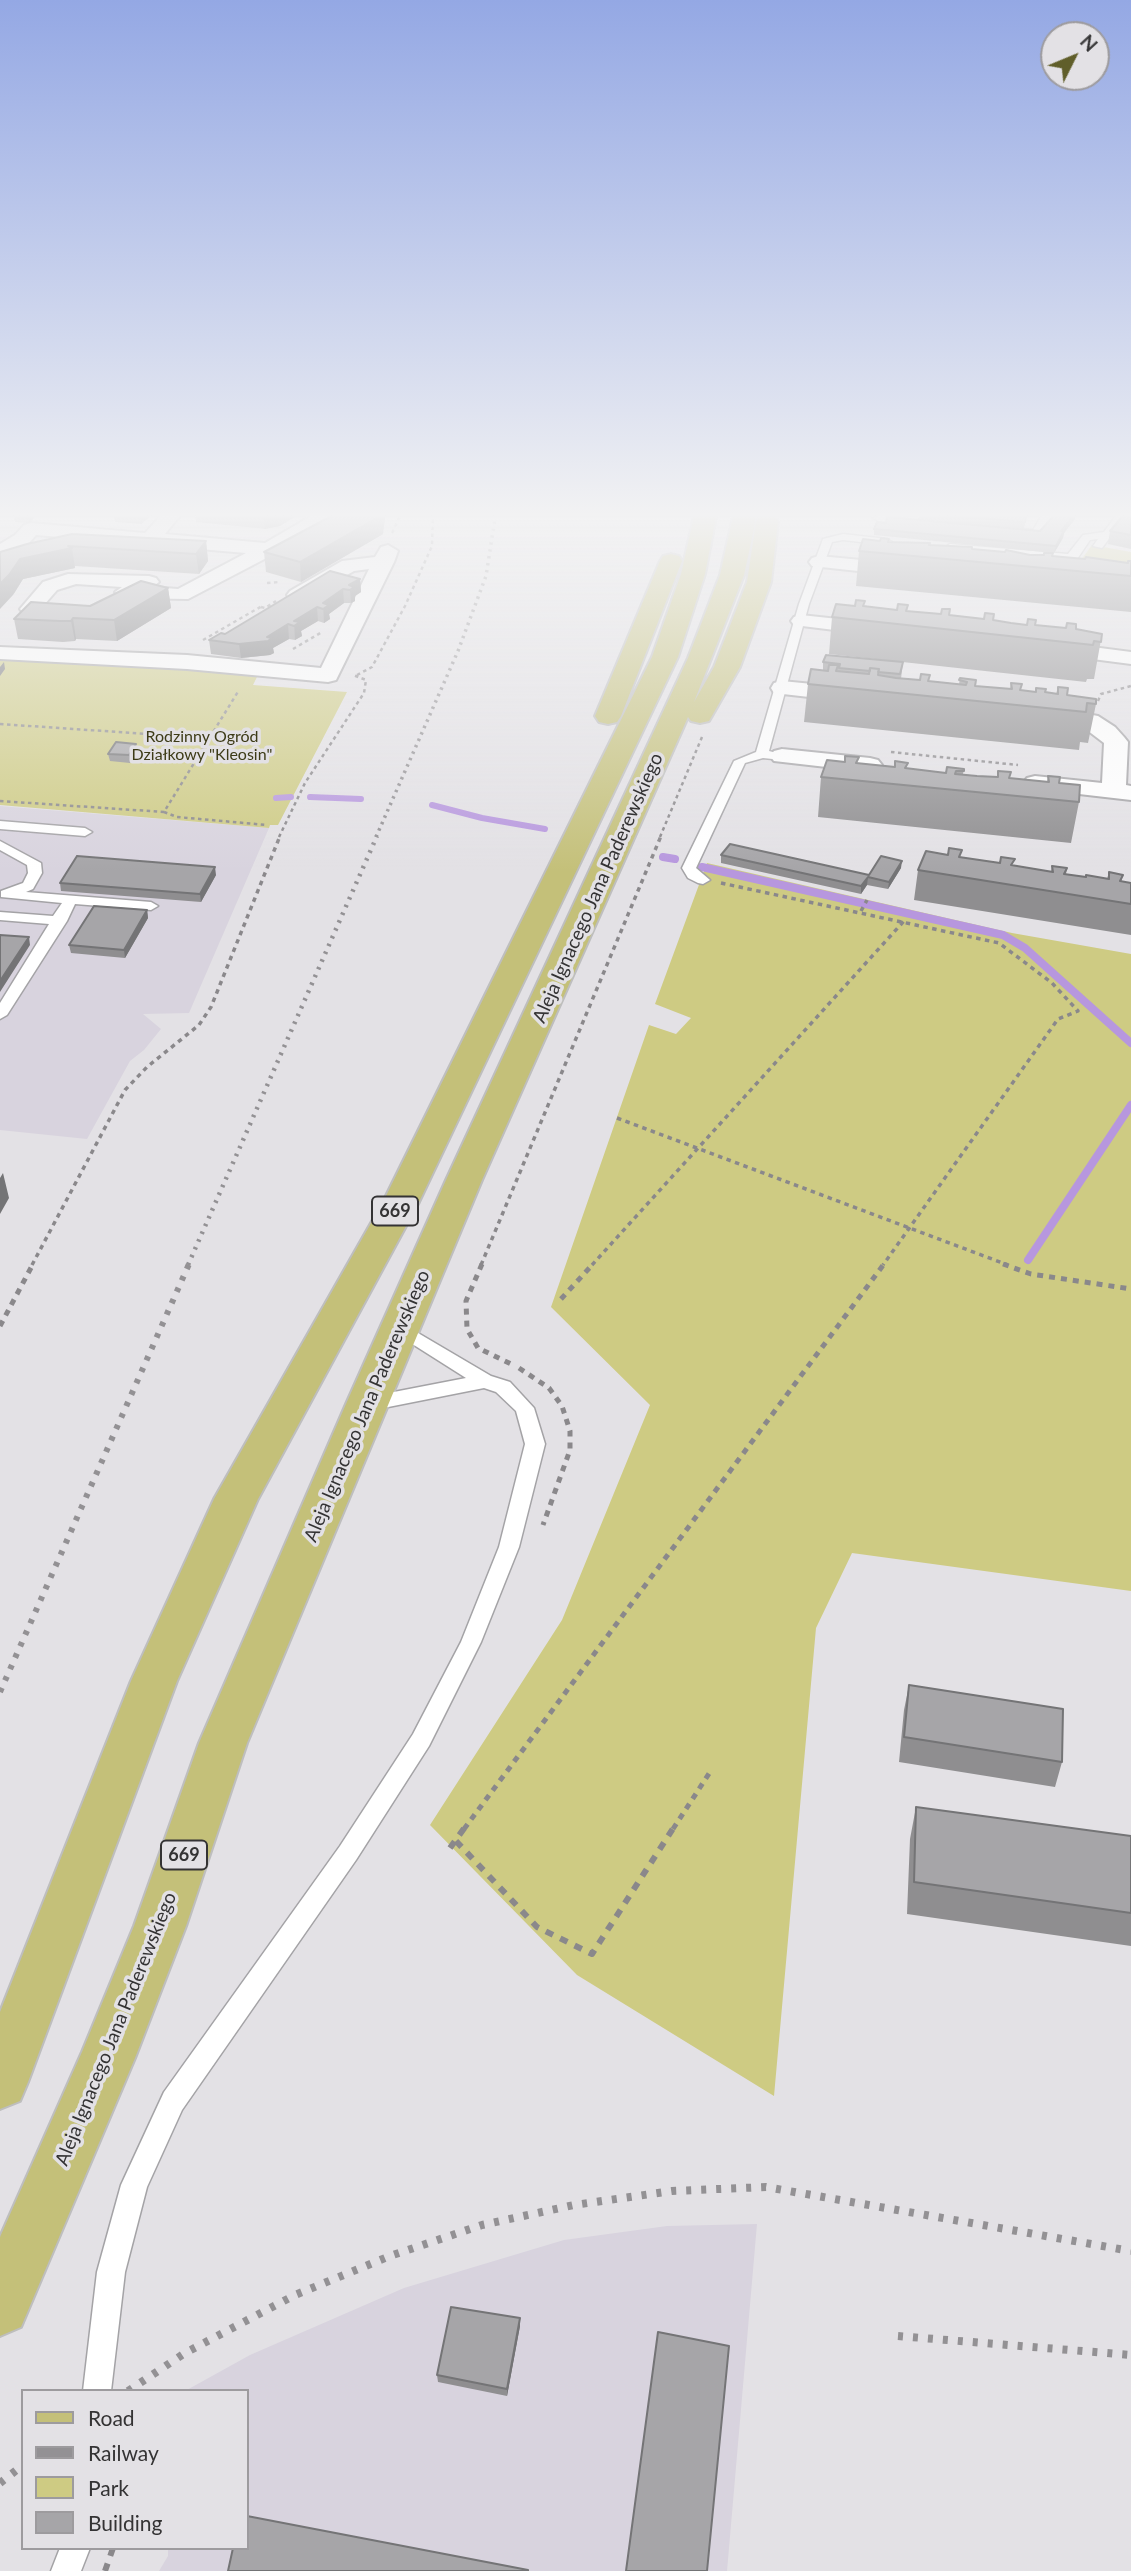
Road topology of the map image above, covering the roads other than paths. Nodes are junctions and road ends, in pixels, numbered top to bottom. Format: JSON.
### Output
{"nodes":[{"id":1,"x":349,"y":632,"type":"edge"},
{"id":2,"x":644,"y":632,"type":"edge"},
{"id":3,"x":673,"y":632,"type":"edge"},
{"id":4,"x":711,"y":632,"type":"edge"},
{"id":5,"x":740,"y":632,"type":"edge"},
{"id":6,"x":798,"y":632,"type":"edge"},
{"id":7,"x":6,"y":640,"type":"edge"},
{"id":8,"x":217,"y":641,"type":"edge"},
{"id":9,"x":1029,"y":645,"type":"edge"},
{"id":10,"x":1131,"y":658,"type":"edge"},
{"id":11,"x":176,"y":662,"type":"junction"},
{"id":12,"x":782,"y":688,"type":"junction"},
{"id":13,"x":871,"y":696,"type":"edge"},
{"id":14,"x":1029,"y":711,"type":"edge"},
{"id":15,"x":772,"y":755,"type":"junction"},
{"id":16,"x":892,"y":760,"type":"edge"},
{"id":17,"x":1021,"y":773,"type":"road end"},
{"id":18,"x":1123,"y":792,"type":"edge"},
{"id":19,"x":1,"y":828,"type":"edge"},
{"id":20,"x":85,"y":832,"type":"dead end"},
{"id":21,"x":0,"y":845,"type":"edge"},
{"id":22,"x":703,"y":880,"type":"road end"},
{"id":23,"x":595,"y":893,"type":"junction"},
{"id":24,"x":3,"y":894,"type":"edge"},
{"id":25,"x":71,"y":900,"type":"junction"},
{"id":26,"x":151,"y":906,"type":"dead end"},
{"id":27,"x":0,"y":916,"type":"edge"},
{"id":28,"x":541,"y":916,"type":"junction"},
{"id":29,"x":60,"y":920,"type":"junction"},
{"id":30,"x":0,"y":1015,"type":"edge"},
{"id":31,"x":401,"y":1329,"type":"junction"},
{"id":32,"x":484,"y":1381,"type":"junction"},
{"id":33,"x":367,"y":1404,"type":"junction"},
{"id":34,"x":0,"y":2082,"type":"edge"},
{"id":35,"x":0,"y":2306,"type":"edge"},
{"id":36,"x":97,"y":2389,"type":"edge"},
{"id":37,"x":74,"y":2550,"type":"edge"},
{"id":38,"x":66,"y":2571,"type":"edge"}],
"edges":[{"from":1,"to":11,"type":"street"},
{"from":2,"to":28,"type":"main road"},
{"from":3,"to":28,"type":"main road","name":"Aleja Ignacego Jana Paderewskiego","number":"669"},
{"from":4,"to":23,"type":"main road","name":"Aleja Ignacego Jana Paderewskiego","number":"669"},
{"from":5,"to":23,"type":"main road"},
{"from":6,"to":12,"type":"lane"},
{"from":7,"to":11,"type":"street"},
{"from":8,"to":11,"type":"street"},
{"from":9,"to":10,"type":"street"},
{"from":12,"to":13,"type":"street"},
{"from":12,"to":15,"type":"lane"},
{"from":14,"to":18,"type":"street"},
{"from":15,"to":16,"type":"street"},
{"from":15,"to":22,"type":"lane"},
{"from":17,"to":18,"type":"street"},
{"from":19,"to":20,"type":"lane"},
{"from":21,"to":24,"type":"lane"},
{"from":23,"to":31,"type":"main road","name":"Aleja Ignacego Jana Paderewskiego","number":"669"},
{"from":24,"to":25,"type":"lane"},
{"from":25,"to":26,"type":"lane"},
{"from":25,"to":29,"type":"lane"},
{"from":27,"to":29,"type":"lane"},
{"from":28,"to":34,"type":"main road","name":"Aleja Ignacego Jana Paderewskiego","number":"669"},
{"from":29,"to":30,"type":"lane"},
{"from":31,"to":32,"type":"lane"},
{"from":31,"to":33,"type":"main road","name":"Aleja Ignacego Jana Paderewskiego","number":"669"},
{"from":32,"to":33,"type":"lane"},
{"from":32,"to":36,"type":"lane"},
{"from":33,"to":35,"type":"main road","name":"Aleja Ignacego Jana Paderewskiego","number":"669"},
{"from":37,"to":38,"type":"lane"}]}
